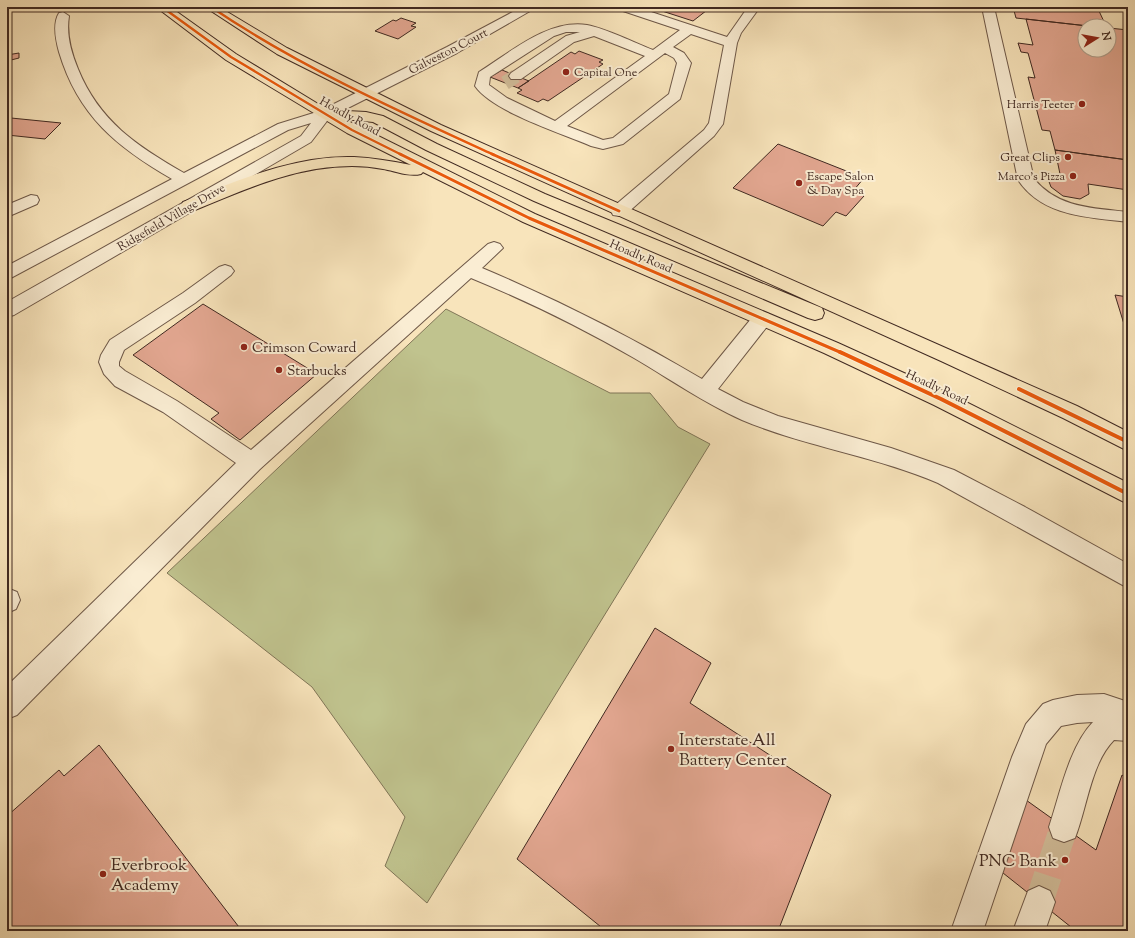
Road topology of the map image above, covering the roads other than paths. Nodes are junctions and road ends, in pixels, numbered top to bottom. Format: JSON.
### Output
{"nodes":[{"id":1,"x":162,"y":7,"type":"edge"},
{"id":2,"x":211,"y":7,"type":"edge"},
{"id":3,"x":531,"y":7,"type":"edge"},
{"id":4,"x":624,"y":7,"type":"edge"},
{"id":5,"x":754,"y":7,"type":"edge"},
{"id":6,"x":988,"y":7,"type":"edge"},
{"id":7,"x":63,"y":16,"type":"dead end"},
{"id":8,"x":690,"y":29,"type":"junction"},
{"id":9,"x":602,"y":35,"type":"junction"},
{"id":10,"x":731,"y":43,"type":"junction"},
{"id":11,"x":660,"y":51,"type":"junction"},
{"id":12,"x":516,"y":76,"type":"tunnel mouth"},
{"id":13,"x":502,"y":85,"type":"dead end"},
{"id":14,"x":364,"y":93,"type":"junction"},
{"id":15,"x":510,"y":106,"type":"junction"},
{"id":16,"x":325,"y":114,"type":"junction"},
{"id":17,"x":557,"y":126,"type":"junction"},
{"id":18,"x":183,"y":179,"type":"junction"},
{"id":19,"x":455,"y":182,"type":"junction"},
{"id":20,"x":31,"y":200,"type":"dead end"},
{"id":21,"x":189,"y":206,"type":"junction"},
{"id":22,"x":619,"y":211,"type":"junction"},
{"id":23,"x":7,"y":212,"type":"edge"},
{"id":24,"x":1128,"y":217,"type":"edge"},
{"id":25,"x":494,"y":248,"type":"dead end"},
{"id":26,"x":470,"y":270,"type":"junction"},
{"id":27,"x":225,"y":271,"type":"dead end"},
{"id":28,"x":7,"y":274,"type":"edge"},
{"id":29,"x":7,"y":310,"type":"edge"},
{"id":30,"x":762,"y":319,"type":"junction"},
{"id":31,"x":948,"y":356,"type":"junction"},
{"id":32,"x":705,"y":390,"type":"junction"},
{"id":33,"x":1128,"y":442,"type":"edge"},
{"id":34,"x":252,"y":462,"type":"junction"},
{"id":35,"x":1128,"y":494,"type":"edge"},
{"id":36,"x":1128,"y":577,"type":"edge"},
{"id":37,"x":7,"y":705,"type":"edge"},
{"id":38,"x":1128,"y":716,"type":"edge"},
{"id":39,"x":1128,"y":727,"type":"edge"},
{"id":40,"x":1064,"y":827,"type":"tunnel mouth"},
{"id":41,"x":1039,"y":902,"type":"tunnel mouth"},
{"id":42,"x":967,"y":931,"type":"edge"},
{"id":43,"x":1029,"y":931,"type":"edge"}],
"edges":[{"from":1,"to":16,"type":"main road","name":"Hoadly Road"},
{"from":2,"to":14,"type":"main road","name":"Hoadly Road"},
{"from":3,"to":14,"type":"street","name":"Galveston Court"},
{"from":4,"to":8,"type":"street"},
{"from":5,"to":10,"type":"street"},
{"from":6,"to":24,"type":"street"},
{"from":7,"to":18,"type":"street"},
{"from":8,"to":10,"type":"street"},
{"from":8,"to":11,"type":"street"},
{"from":9,"to":11,"type":"street"},
{"from":9,"to":12,"type":"street"},
{"from":9,"to":15,"type":"street"},
{"from":10,"to":22,"type":"street"},
{"from":11,"to":17,"type":"street"},
{"from":11,"to":17,"type":"street"},
{"from":13,"to":15,"type":"street"},
{"from":14,"to":16,"type":"street","name":"Ridgefield Village Drive"},
{"from":14,"to":22,"type":"main road","name":"Hoadly Road"},
{"from":15,"to":17,"type":"street"},
{"from":16,"to":18,"type":"street","name":"Ridgefield Village Drive"},
{"from":16,"to":19,"type":"main road","name":"Hoadly Road"},
{"from":16,"to":21,"type":"street","name":"Ridgefield Village Drive"},
{"from":16,"to":31,"type":"main road"},
{"from":18,"to":28,"type":"street","name":"Ridgefield Village Drive"},
{"from":19,"to":21,"type":"main road"},
{"from":19,"to":30,"type":"main road","name":"Hoadly Road"},
{"from":20,"to":23,"type":"street"},
{"from":21,"to":29,"type":"street","name":"Ridgefield Village Drive"},
{"from":22,"to":31,"type":"main road","name":"Hoadly Road"},
{"from":25,"to":26,"type":"street"},
{"from":26,"to":32,"type":"street"},
{"from":26,"to":34,"type":"street"},
{"from":27,"to":34,"type":"street"},
{"from":30,"to":32,"type":"street"},
{"from":30,"to":35,"type":"main road","name":"Hoadly Road"},
{"from":31,"to":33,"type":"main road","name":"Hoadly Road"},
{"from":32,"to":36,"type":"street"},
{"from":34,"to":37,"type":"street"},
{"from":38,"to":42,"type":"street"},
{"from":39,"to":40,"type":"street"},
{"from":41,"to":43,"type":"street"}]}
